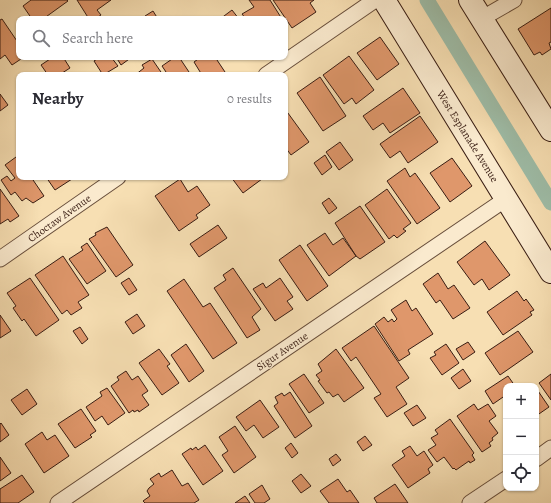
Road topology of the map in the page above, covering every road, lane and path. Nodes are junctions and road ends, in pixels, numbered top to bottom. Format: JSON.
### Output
{"nodes":[{"id":1,"x":375,"y":0,"type":"edge"},
{"id":2,"x":384,"y":0,"type":"edge"},
{"id":3,"x":470,"y":0,"type":"edge"},
{"id":4,"x":514,"y":0,"type":"edge"},
{"id":5,"x":482,"y":19,"type":"junction"},
{"id":6,"x":288,"y":60,"type":"edge"},
{"id":7,"x":288,"y":60,"type":"edge"},
{"id":8,"x":270,"y":72,"type":"edge"},
{"id":9,"x":551,"y":130,"type":"edge"},
{"id":10,"x":114,"y":180,"type":"edge"},
{"id":11,"x":506,"y":199,"type":"junction"},
{"id":12,"x":0,"y":258,"type":"edge"},
{"id":13,"x":551,"y":272,"type":"edge"},
{"id":14,"x":551,"y":448,"type":"edge"},
{"id":15,"x":539,"y":456,"type":"edge"},
{"id":16,"x":503,"y":481,"type":"edge"},
{"id":17,"x":58,"y":503,"type":"edge"},
{"id":18,"x":470,"y":503,"type":"edge"}],
"edges":[{"from":1,"to":6,"type":"street"},
{"from":2,"to":11,"type":"main road","name":"West Esplanade Avenue"},
{"from":3,"to":5,"type":"main road"},
{"from":4,"to":5,"type":"street"},
{"from":5,"to":9,"type":"main road"},
{"from":7,"to":8,"type":"street"},
{"from":10,"to":12,"type":"street","name":"Choctaw Avenue"},
{"from":11,"to":13,"type":"main road","name":"West Esplanade Avenue"},
{"from":11,"to":17,"type":"street","name":"Sigur Avenue"},
{"from":14,"to":15,"type":"street"},
{"from":16,"to":18,"type":"street"}]}
